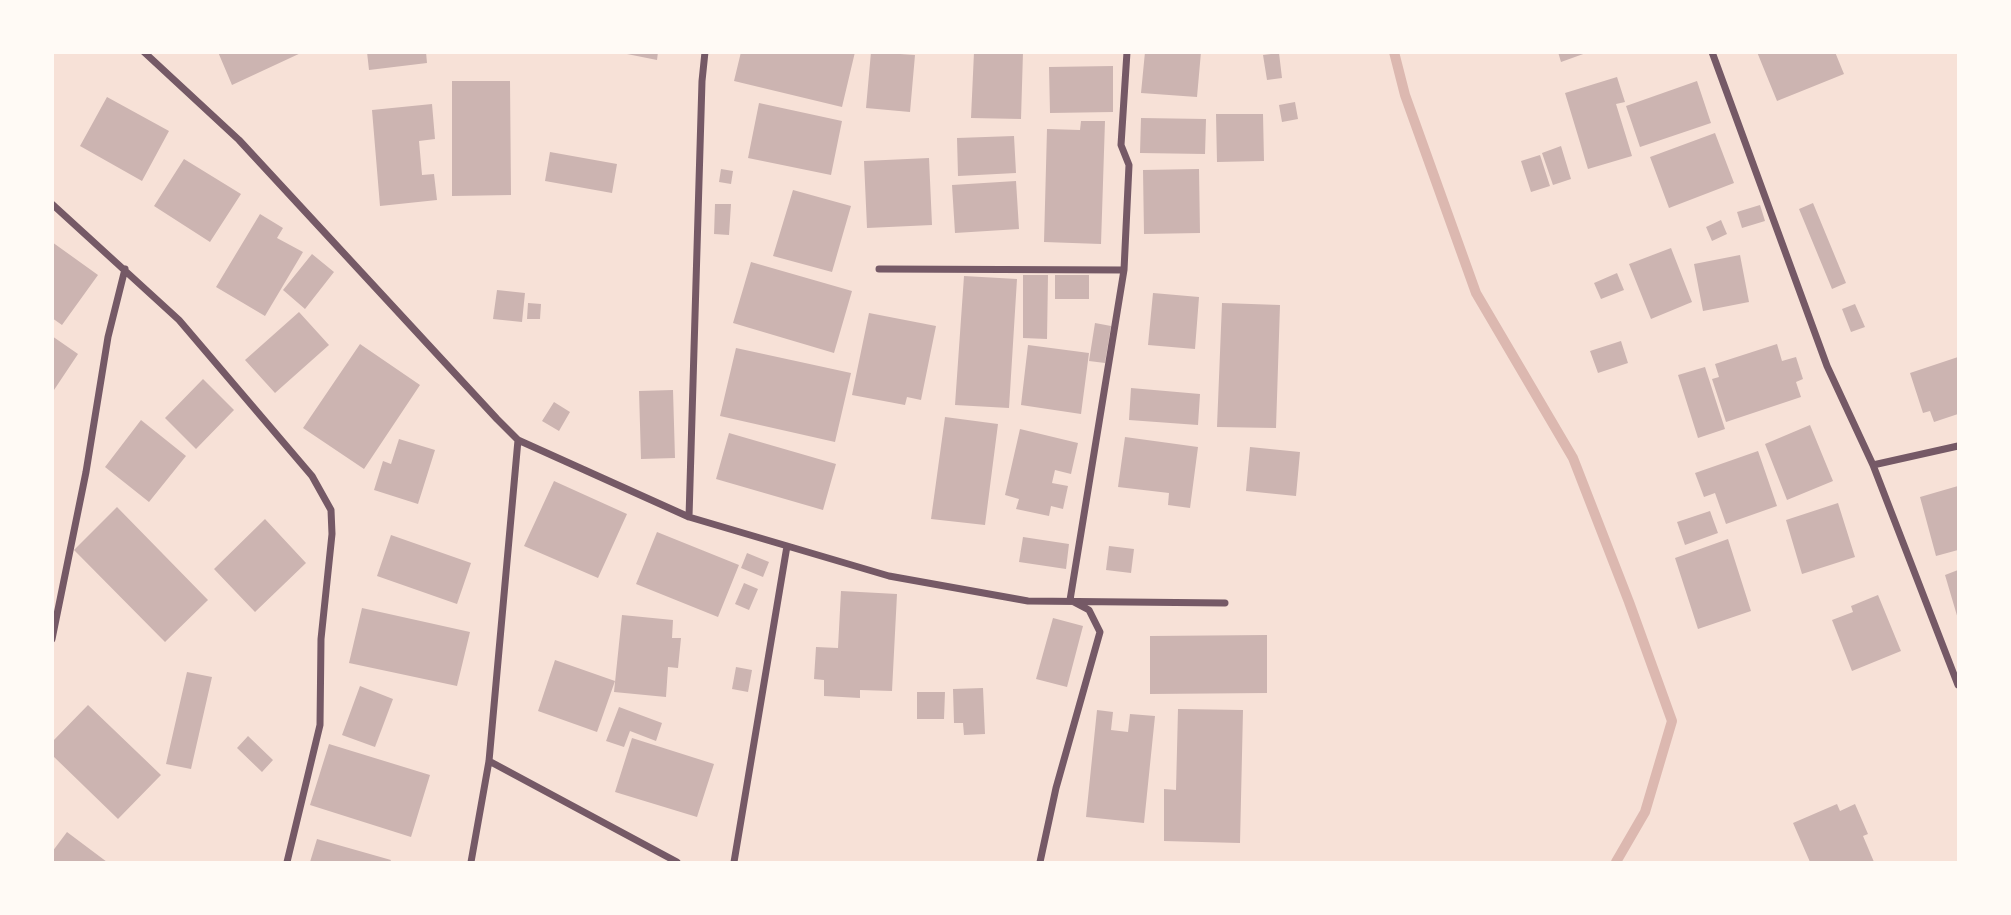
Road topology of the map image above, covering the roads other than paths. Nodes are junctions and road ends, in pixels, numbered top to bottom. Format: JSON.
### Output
{"nodes":[{"id":1,"x":144,"y":52,"type":"edge"},
{"id":2,"x":705,"y":52,"type":"edge"},
{"id":3,"x":1127,"y":52,"type":"edge"},
{"id":4,"x":1712,"y":52,"type":"edge"},
{"id":5,"x":52,"y":204,"type":"edge"},
{"id":6,"x":879,"y":269,"type":"dead end"},
{"id":7,"x":125,"y":270,"type":"junction"},
{"id":8,"x":1124,"y":270,"type":"junction"},
{"id":9,"x":518,"y":440,"type":"junction"},
{"id":10,"x":1958,"y":446,"type":"edge"},
{"id":11,"x":1874,"y":465,"type":"junction"},
{"id":12,"x":689,"y":517,"type":"junction"},
{"id":13,"x":787,"y":546,"type":"junction"},
{"id":14,"x":1070,"y":600,"type":"junction"},
{"id":15,"x":1225,"y":603,"type":"dead end"},
{"id":16,"x":52,"y":639,"type":"edge"},
{"id":17,"x":1958,"y":685,"type":"edge"},
{"id":18,"x":489,"y":761,"type":"junction"},
{"id":19,"x":287,"y":863,"type":"edge"},
{"id":20,"x":471,"y":863,"type":"edge"},
{"id":21,"x":677,"y":863,"type":"edge"},
{"id":22,"x":734,"y":863,"type":"edge"},
{"id":23,"x":1040,"y":863,"type":"edge"}],
"edges":[{"from":1,"to":9,"type":"street"},
{"from":2,"to":12,"type":"street"},
{"from":3,"to":8,"type":"street"},
{"from":4,"to":11,"type":"street"},
{"from":5,"to":7,"type":"street"},
{"from":6,"to":8,"type":"street"},
{"from":7,"to":16,"type":"street"},
{"from":7,"to":19,"type":"street"},
{"from":8,"to":14,"type":"street"},
{"from":9,"to":12,"type":"street"},
{"from":9,"to":18,"type":"street"},
{"from":10,"to":11,"type":"street"},
{"from":11,"to":17,"type":"street"},
{"from":12,"to":13,"type":"street"},
{"from":13,"to":14,"type":"street"},
{"from":13,"to":22,"type":"street"},
{"from":14,"to":15,"type":"street"},
{"from":14,"to":23,"type":"street"},
{"from":18,"to":20,"type":"street"},
{"from":18,"to":21,"type":"street"}]}
